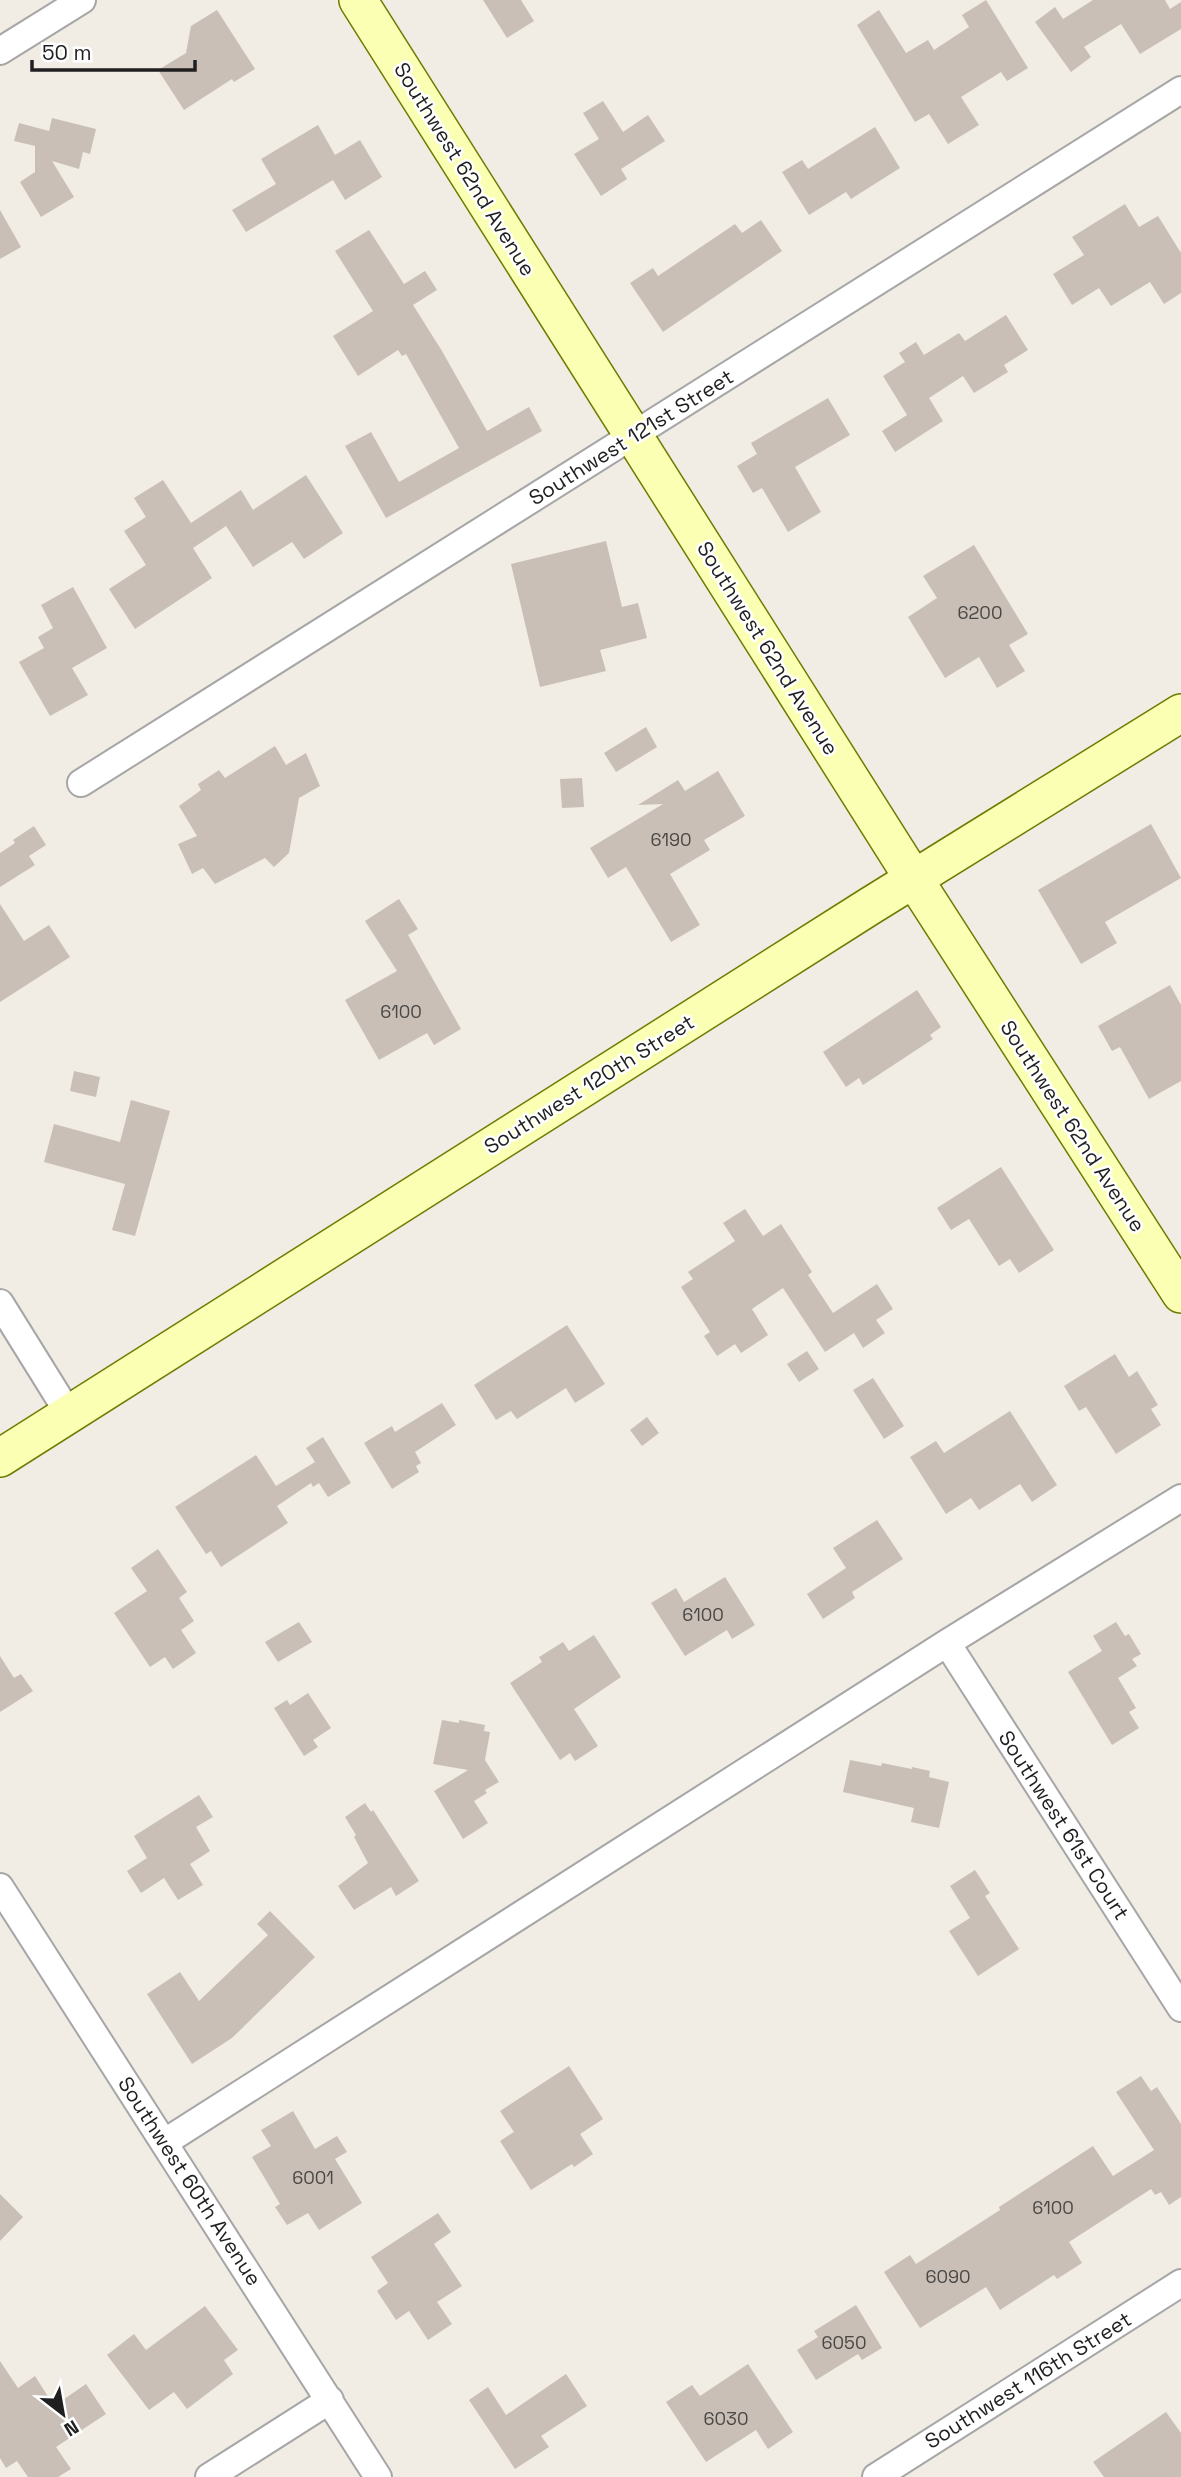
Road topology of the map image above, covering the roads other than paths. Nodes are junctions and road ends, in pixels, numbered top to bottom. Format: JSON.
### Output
{"nodes":[{"id":1,"x":82,"y":0,"type":"edge"},
{"id":2,"x":358,"y":0,"type":"edge"},
{"id":3,"x":0,"y":51,"type":"edge"},
{"id":4,"x":1181,"y":90,"type":"edge"},
{"id":5,"x":634,"y":435,"type":"junction"},
{"id":6,"x":1181,"y":713,"type":"edge"},
{"id":7,"x":81,"y":783,"type":"dead end"},
{"id":8,"x":914,"y":879,"type":"junction"},
{"id":9,"x":1181,"y":1294,"type":"edge"},
{"id":10,"x":0,"y":1303,"type":"edge"},
{"id":11,"x":69,"y":1414,"type":"junction"},
{"id":12,"x":0,"y":1458,"type":"edge"},
{"id":13,"x":1181,"y":1498,"type":"edge"},
{"id":14,"x":947,"y":1643,"type":"junction"},
{"id":15,"x":0,"y":1887,"type":"edge"},
{"id":16,"x":1181,"y":2008,"type":"edge"},
{"id":17,"x":165,"y":2142,"type":"junction"},
{"id":18,"x":1181,"y":2283,"type":"edge"},
{"id":19,"x":330,"y":2400,"type":"junction"},
{"id":20,"x":209,"y":2477,"type":"edge"},
{"id":21,"x":378,"y":2477,"type":"edge"},
{"id":22,"x":876,"y":2477,"type":"edge"}],
"edges":[{"from":1,"to":3,"type":"street"},
{"from":2,"to":5,"type":"street","name":"Southwest 62nd Avenue"},
{"from":4,"to":5,"type":"street","name":"Southwest 121st Street"},
{"from":5,"to":7,"type":"street","name":"Southwest 121st Street"},
{"from":5,"to":8,"type":"street","name":"Southwest 62nd Avenue"},
{"from":6,"to":8,"type":"street","name":"Southwest 120th Street"},
{"from":8,"to":9,"type":"street","name":"Southwest 62nd Avenue"},
{"from":8,"to":11,"type":"street","name":"Southwest 120th Street"},
{"from":10,"to":11,"type":"street"},
{"from":11,"to":12,"type":"street","name":"Southwest 120th Street"},
{"from":13,"to":14,"type":"street"},
{"from":14,"to":16,"type":"street","name":"Southwest 61st Court"},
{"from":14,"to":17,"type":"street"},
{"from":15,"to":17,"type":"street","name":"Southwest 60th Avenue"},
{"from":17,"to":19,"type":"street","name":"Southwest 60th Avenue"},
{"from":18,"to":22,"type":"street","name":"Southwest 116th Street"},
{"from":19,"to":20,"type":"street"},
{"from":19,"to":21,"type":"street","name":"Southwest 60th Avenue"}]}
